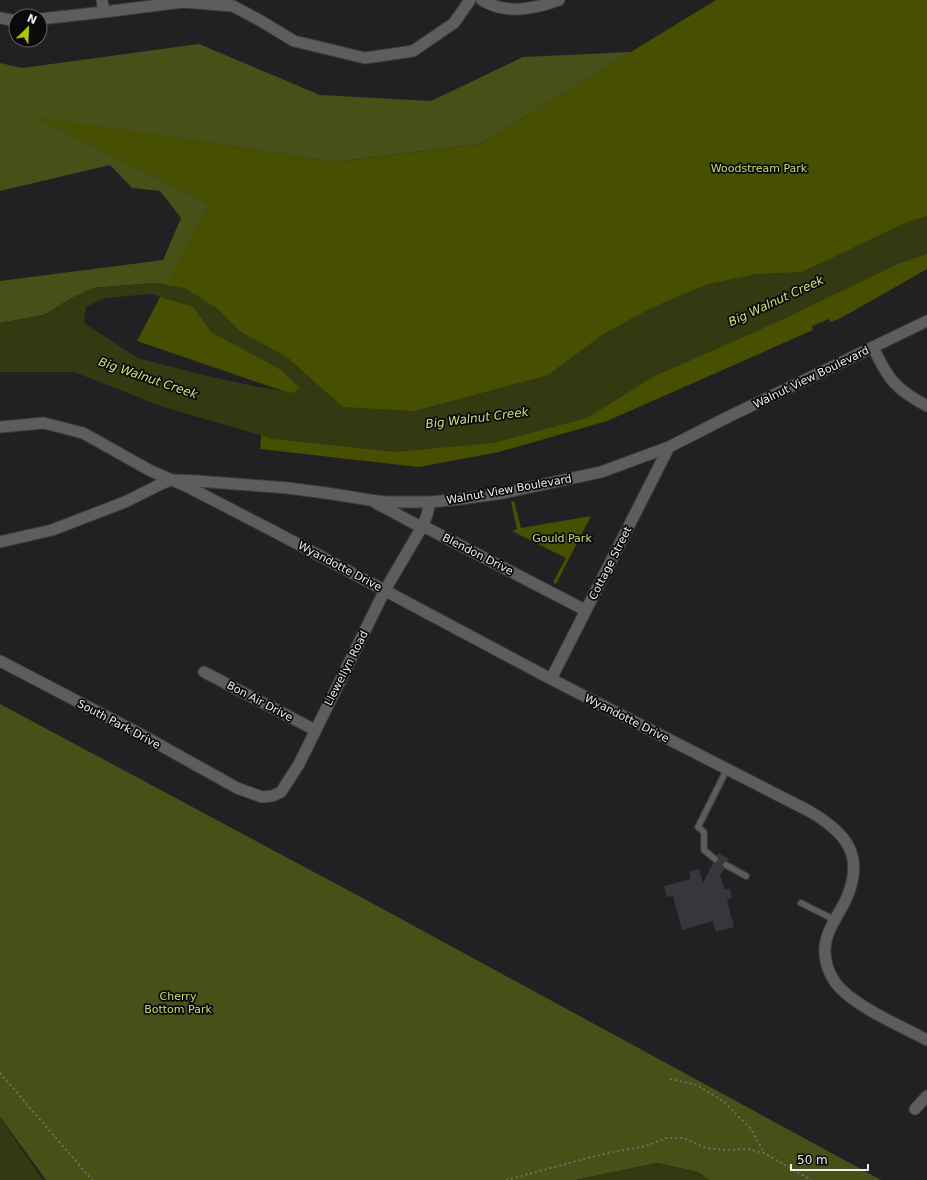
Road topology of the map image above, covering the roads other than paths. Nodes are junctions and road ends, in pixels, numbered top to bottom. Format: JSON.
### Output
{"nodes":[{"id":1,"x":102,"y":0,"type":"edge"},
{"id":2,"x":470,"y":0,"type":"edge"},
{"id":3,"x":482,"y":0,"type":"edge"},
{"id":4,"x":559,"y":0,"type":"edge"},
{"id":5,"x":104,"y":12,"type":"junction"},
{"id":6,"x":48,"y":18,"type":"edge"},
{"id":7,"x":927,"y":321,"type":"edge"},
{"id":8,"x":873,"y":347,"type":"junction"},
{"id":9,"x":927,"y":406,"type":"edge"},
{"id":10,"x":0,"y":427,"type":"edge"},
{"id":11,"x":669,"y":447,"type":"junction"},
{"id":12,"x":172,"y":480,"type":"junction"},
{"id":13,"x":370,"y":500,"type":"junction"},
{"id":14,"x":430,"y":502,"type":"junction"},
{"id":15,"x":422,"y":527,"type":"junction"},
{"id":16,"x":0,"y":542,"type":"edge"},
{"id":17,"x":386,"y":590,"type":"junction"},
{"id":18,"x":585,"y":610,"type":"junction"},
{"id":19,"x":0,"y":661,"type":"edge"},
{"id":20,"x":204,"y":672,"type":"dead end"},
{"id":21,"x":551,"y":679,"type":"junction"},
{"id":22,"x":315,"y":730,"type":"junction"},
{"id":23,"x":727,"y":770,"type":"junction"},
{"id":24,"x":237,"y":788,"type":"joint"},
{"id":25,"x":715,"y":860,"type":"dead end"},
{"id":26,"x":726,"y":865,"type":"dead end"},
{"id":27,"x":746,"y":876,"type":"dead end"},
{"id":28,"x":801,"y":903,"type":"dead end"},
{"id":29,"x":835,"y":920,"type":"junction"},
{"id":30,"x":927,"y":1040,"type":"edge"},
{"id":31,"x":927,"y":1096,"type":"edge"},
{"id":32,"x":915,"y":1109,"type":"dead end"}],
"edges":[{"from":1,"to":5,"type":"street"},
{"from":2,"to":5,"type":"street"},
{"from":3,"to":4,"type":"street"},
{"from":5,"to":6,"type":"street"},
{"from":7,"to":8,"type":"street","name":"Walnut View Boulevard"},
{"from":8,"to":9,"type":"street"},
{"from":8,"to":11,"type":"street","name":"Walnut View Boulevard"},
{"from":10,"to":12,"type":"street","name":"Walnut View Boulevard"},
{"from":11,"to":14,"type":"street","name":"Walnut View Boulevard"},
{"from":11,"to":18,"type":"street","name":"Cottage Street"},
{"from":12,"to":13,"type":"street","name":"Walnut View Boulevard"},
{"from":12,"to":16,"type":"street"},
{"from":12,"to":17,"type":"street","name":"Wyandotte Drive"},
{"from":13,"to":14,"type":"street","name":"Walnut View Boulevard"},
{"from":13,"to":15,"type":"street","name":"Blendon Drive"},
{"from":14,"to":15,"type":"street","name":"Llewellyn Road"},
{"from":15,"to":17,"type":"street","name":"Llewellyn Road"},
{"from":15,"to":18,"type":"street","name":"Blendon Drive"},
{"from":17,"to":21,"type":"street","name":"Wyandotte Drive"},
{"from":17,"to":22,"type":"street","name":"Llewellyn Road"},
{"from":18,"to":21,"type":"street","name":"Cottage Street"},
{"from":19,"to":24,"type":"street","name":"South Park Drive"},
{"from":20,"to":22,"type":"street","name":"Bon Air Drive"},
{"from":21,"to":23,"type":"street","name":"Wyandotte Drive"},
{"from":22,"to":24,"type":"street","name":"Llewellyn Road"},
{"from":23,"to":25,"type":"lane"},
{"from":23,"to":29,"type":"street","name":"Wyandotte Drive"},
{"from":26,"to":27,"type":"lane"},
{"from":28,"to":29,"type":"lane"},
{"from":29,"to":30,"type":"street","name":"Wyandotte Drive"},
{"from":31,"to":32,"type":"street"}]}
